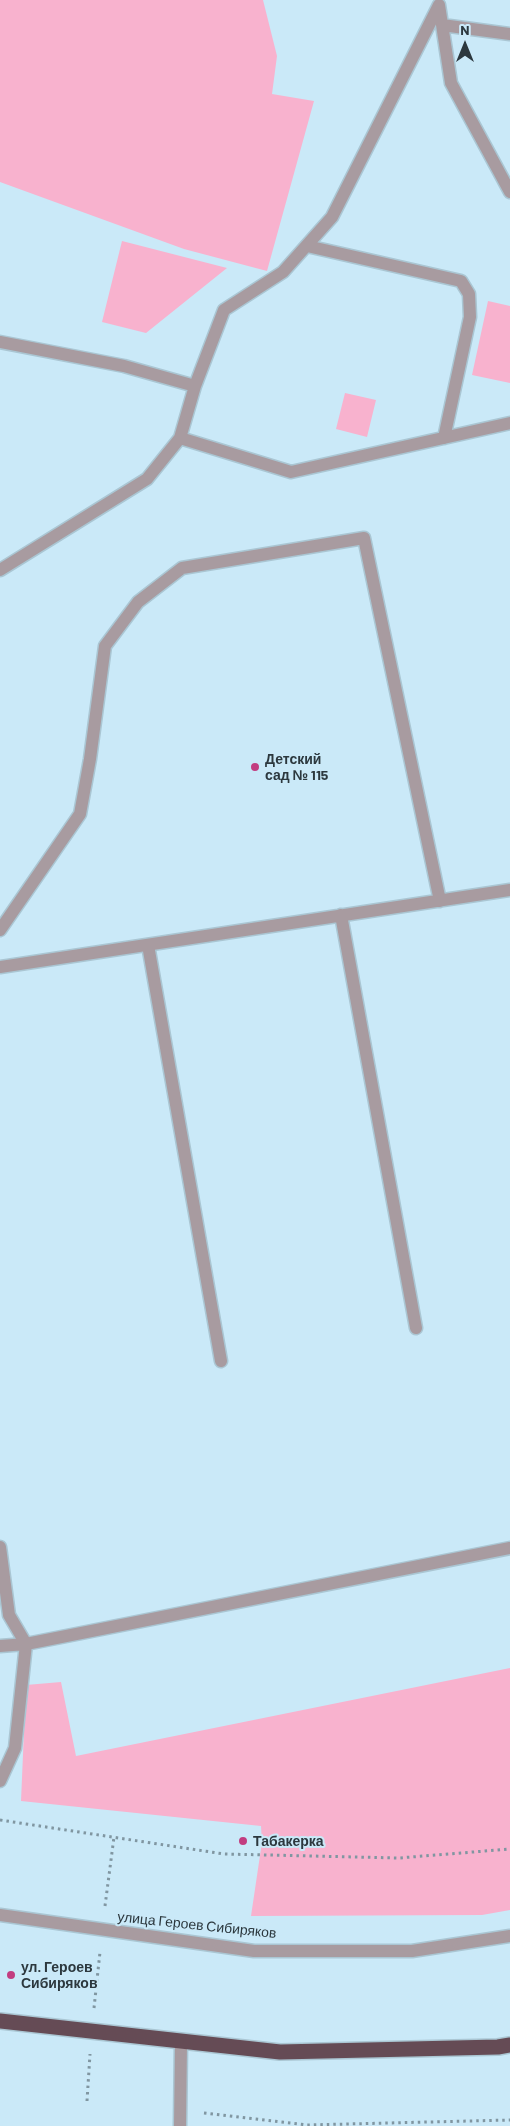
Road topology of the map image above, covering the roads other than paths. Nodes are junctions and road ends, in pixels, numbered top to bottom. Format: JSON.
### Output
{"nodes":[{"id":1,"x":439,"y":2,"type":"edge"},
{"id":2,"x":442,"y":25,"type":"junction"},
{"id":3,"x":510,"y":34,"type":"edge"},
{"id":4,"x":510,"y":192,"type":"edge"},
{"id":5,"x":307,"y":246,"type":"junction"},
{"id":6,"x":0,"y":342,"type":"edge"},
{"id":7,"x":195,"y":386,"type":"junction"},
{"id":8,"x":510,"y":423,"type":"edge"},
{"id":9,"x":180,"y":438,"type":"junction"},
{"id":10,"x":444,"y":438,"type":"junction"},
{"id":11,"x":0,"y":570,"type":"edge"},
{"id":12,"x":510,"y":890,"type":"edge"},
{"id":13,"x":440,"y":901,"type":"junction"},
{"id":14,"x":341,"y":916,"type":"junction"},
{"id":15,"x":0,"y":930,"type":"edge"},
{"id":16,"x":148,"y":945,"type":"junction"},
{"id":17,"x":0,"y":967,"type":"edge"},
{"id":18,"x":416,"y":1328,"type":"dead end"},
{"id":19,"x":221,"y":1361,"type":"dead end"},
{"id":20,"x":0,"y":1547,"type":"edge"},
{"id":21,"x":510,"y":1548,"type":"edge"},
{"id":22,"x":26,"y":1644,"type":"junction"},
{"id":23,"x":0,"y":1646,"type":"edge"},
{"id":24,"x":0,"y":1781,"type":"edge"},
{"id":25,"x":0,"y":1915,"type":"edge"},
{"id":26,"x":510,"y":1936,"type":"edge"},
{"id":27,"x":0,"y":2021,"type":"edge"},
{"id":28,"x":181,"y":2042,"type":"junction"},
{"id":29,"x":510,"y":2045,"type":"edge"},
{"id":30,"x":180,"y":2126,"type":"edge"}],
"edges":[{"from":1,"to":2,"type":"street"},
{"from":1,"to":5,"type":"street"},
{"from":2,"to":3,"type":"street"},
{"from":2,"to":4,"type":"street"},
{"from":5,"to":7,"type":"street"},
{"from":5,"to":10,"type":"street"},
{"from":6,"to":7,"type":"street"},
{"from":7,"to":9,"type":"street"},
{"from":8,"to":10,"type":"street"},
{"from":9,"to":10,"type":"street"},
{"from":9,"to":11,"type":"street"},
{"from":12,"to":13,"type":"street"},
{"from":13,"to":14,"type":"street"},
{"from":13,"to":15,"type":"street"},
{"from":14,"to":16,"type":"street"},
{"from":14,"to":18,"type":"street"},
{"from":16,"to":17,"type":"street"},
{"from":16,"to":19,"type":"street"},
{"from":20,"to":22,"type":"street"},
{"from":21,"to":22,"type":"street"},
{"from":22,"to":23,"type":"street"},
{"from":22,"to":24,"type":"street"},
{"from":25,"to":26,"type":"street","name":"улица Героев Сибиряков"},
{"from":27,"to":28,"type":"highway"},
{"from":28,"to":29,"type":"highway"},
{"from":28,"to":30,"type":"street"}]}
